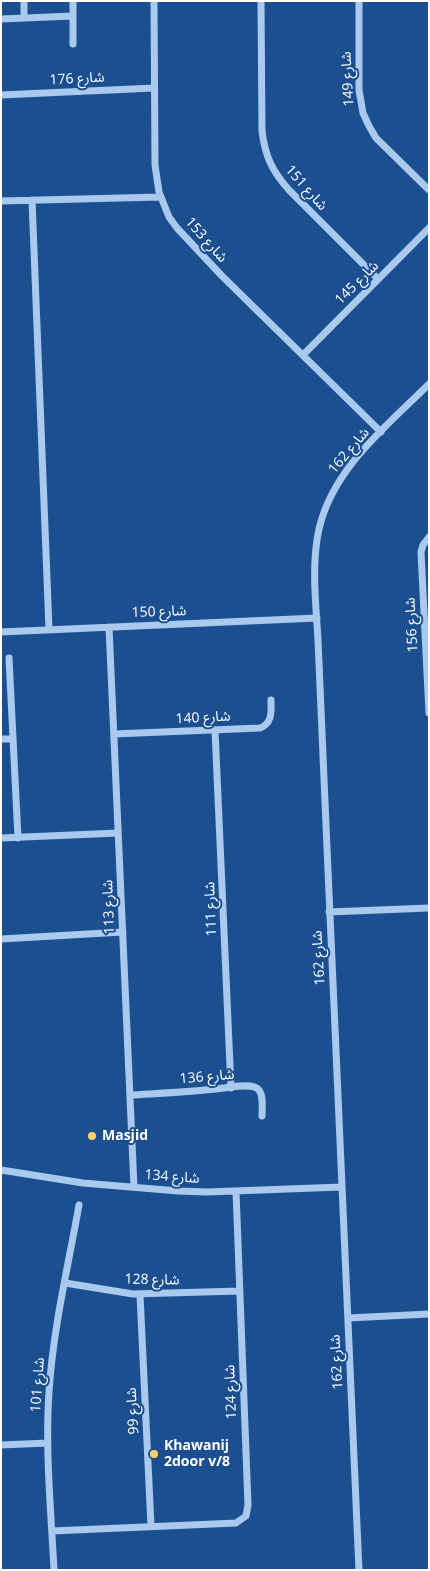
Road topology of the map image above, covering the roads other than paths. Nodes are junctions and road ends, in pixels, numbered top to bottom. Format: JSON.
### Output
{"nodes":[{"id":1,"x":24,"y":1,"type":"edge"},
{"id":2,"x":73,"y":1,"type":"edge"},
{"id":3,"x":154,"y":1,"type":"edge"},
{"id":4,"x":261,"y":1,"type":"edge"},
{"id":5,"x":359,"y":1,"type":"edge"},
{"id":6,"x":73,"y":16,"type":"junction"},
{"id":7,"x":24,"y":18,"type":"junction"},
{"id":8,"x":1,"y":19,"type":"edge"},
{"id":9,"x":73,"y":44,"type":"dead end"},
{"id":10,"x":154,"y":88,"type":"junction"},
{"id":11,"x":1,"y":95,"type":"edge"},
{"id":12,"x":429,"y":190,"type":"edge"},
{"id":13,"x":160,"y":197,"type":"junction"},
{"id":14,"x":32,"y":200,"type":"junction"},
{"id":15,"x":1,"y":201,"type":"edge"},
{"id":16,"x":429,"y":228,"type":"edge"},
{"id":17,"x":378,"y":279,"type":"junction"},
{"id":18,"x":303,"y":355,"type":"junction"},
{"id":19,"x":429,"y":384,"type":"edge"},
{"id":20,"x":381,"y":432,"type":"junction"},
{"id":21,"x":429,"y":537,"type":"edge"},
{"id":22,"x":317,"y":618,"type":"junction"},
{"id":23,"x":109,"y":626,"type":"junction"},
{"id":24,"x":49,"y":629,"type":"junction"},
{"id":25,"x":1,"y":632,"type":"edge"},
{"id":26,"x":9,"y":658,"type":"dead end"},
{"id":27,"x":271,"y":700,"type":"dead end"},
{"id":28,"x":429,"y":713,"type":"edge"},
{"id":29,"x":215,"y":730,"type":"junction"},
{"id":30,"x":114,"y":734,"type":"junction"},
{"id":31,"x":13,"y":738,"type":"junction"},
{"id":32,"x":1,"y":739,"type":"edge"},
{"id":33,"x":118,"y":832,"type":"junction"},
{"id":34,"x":1,"y":838,"type":"edge"},
{"id":35,"x":18,"y":838,"type":"junction"},
{"id":36,"x":429,"y":908,"type":"edge"},
{"id":37,"x":329,"y":912,"type":"junction"},
{"id":38,"x":123,"y":932,"type":"junction"},
{"id":39,"x":1,"y":938,"type":"edge"},
{"id":40,"x":231,"y":1088,"type":"junction"},
{"id":41,"x":130,"y":1094,"type":"junction"},
{"id":42,"x":262,"y":1116,"type":"dead end"},
{"id":43,"x":1,"y":1170,"type":"edge"},
{"id":44,"x":134,"y":1187,"type":"junction"},
{"id":45,"x":342,"y":1187,"type":"junction"},
{"id":46,"x":236,"y":1191,"type":"junction"},
{"id":47,"x":79,"y":1205,"type":"dead end"},
{"id":48,"x":65,"y":1283,"type":"junction"},
{"id":49,"x":240,"y":1291,"type":"junction"},
{"id":50,"x":140,"y":1295,"type":"junction"},
{"id":51,"x":429,"y":1314,"type":"edge"},
{"id":52,"x":348,"y":1318,"type":"junction"},
{"id":53,"x":48,"y":1443,"type":"junction"},
{"id":54,"x":1,"y":1445,"type":"edge"},
{"id":55,"x":150,"y":1526,"type":"junction"},
{"id":56,"x":52,"y":1531,"type":"junction"},
{"id":57,"x":54,"y":1570,"type":"edge"},
{"id":58,"x":359,"y":1570,"type":"edge"}],
"edges":[{"from":1,"to":7,"type":"street"},
{"from":2,"to":6,"type":"street"},
{"from":3,"to":10,"type":"street","name":"شارع 153"},
{"from":4,"to":17,"type":"street","name":"شارع 151"},
{"from":5,"to":12,"type":"street","name":"شارع 149"},
{"from":6,"to":7,"type":"street"},
{"from":6,"to":9,"type":"street"},
{"from":7,"to":8,"type":"street"},
{"from":10,"to":11,"type":"street","name":"شارع 176"},
{"from":10,"to":13,"type":"street","name":"شارع 153"},
{"from":13,"to":14,"type":"street"},
{"from":13,"to":18,"type":"street","name":"شارع 153"},
{"from":14,"to":15,"type":"street"},
{"from":14,"to":24,"type":"street"},
{"from":16,"to":17,"type":"street","name":"شارع 145"},
{"from":17,"to":18,"type":"street","name":"شارع 145"},
{"from":18,"to":20,"type":"street","name":"شارع 153"},
{"from":19,"to":20,"type":"street","name":"شارع 162"},
{"from":20,"to":22,"type":"street","name":"شارع 162"},
{"from":21,"to":28,"type":"street","name":"شارع 156"},
{"from":22,"to":23,"type":"street","name":"شارع 150"},
{"from":22,"to":37,"type":"street","name":"شارع 162"},
{"from":23,"to":24,"type":"street","name":"شارع 150"},
{"from":23,"to":30,"type":"street","name":"شارع 113"},
{"from":24,"to":25,"type":"street","name":"شارع 150"},
{"from":26,"to":31,"type":"street"},
{"from":27,"to":29,"type":"street","name":"شارع 140"},
{"from":29,"to":30,"type":"street","name":"شارع 140"},
{"from":29,"to":40,"type":"street","name":"شارع 111"},
{"from":30,"to":33,"type":"street","name":"شارع 113"},
{"from":31,"to":32,"type":"street"},
{"from":31,"to":35,"type":"street"},
{"from":33,"to":35,"type":"street"},
{"from":33,"to":38,"type":"street","name":"شارع 113"},
{"from":34,"to":35,"type":"street"},
{"from":36,"to":37,"type":"street"},
{"from":37,"to":45,"type":"street","name":"شارع 162"},
{"from":38,"to":39,"type":"street"},
{"from":38,"to":41,"type":"street","name":"شارع 113"},
{"from":40,"to":41,"type":"street","name":"شارع 136"},
{"from":40,"to":42,"type":"street","name":"شارع 136"},
{"from":41,"to":44,"type":"street","name":"شارع 113"},
{"from":43,"to":44,"type":"street","name":"شارع 134"},
{"from":44,"to":46,"type":"street","name":"شارع 134"},
{"from":45,"to":46,"type":"street","name":"شارع 134"},
{"from":45,"to":52,"type":"street","name":"شارع 162"},
{"from":46,"to":49,"type":"street","name":"شارع 124"},
{"from":47,"to":48,"type":"street","name":"شارع 101"},
{"from":48,"to":50,"type":"street","name":"شارع 128"},
{"from":48,"to":53,"type":"street","name":"شارع 101"},
{"from":49,"to":50,"type":"street","name":"شارع 128"},
{"from":49,"to":55,"type":"street","name":"شارع 124"},
{"from":50,"to":55,"type":"street","name":"شارع 99"},
{"from":51,"to":52,"type":"street"},
{"from":52,"to":58,"type":"street","name":"شارع 162"},
{"from":53,"to":54,"type":"street"},
{"from":53,"to":56,"type":"street","name":"شارع 101"},
{"from":55,"to":56,"type":"street","name":"شارع 124"},
{"from":56,"to":57,"type":"street","name":"شارع 101"}]}
